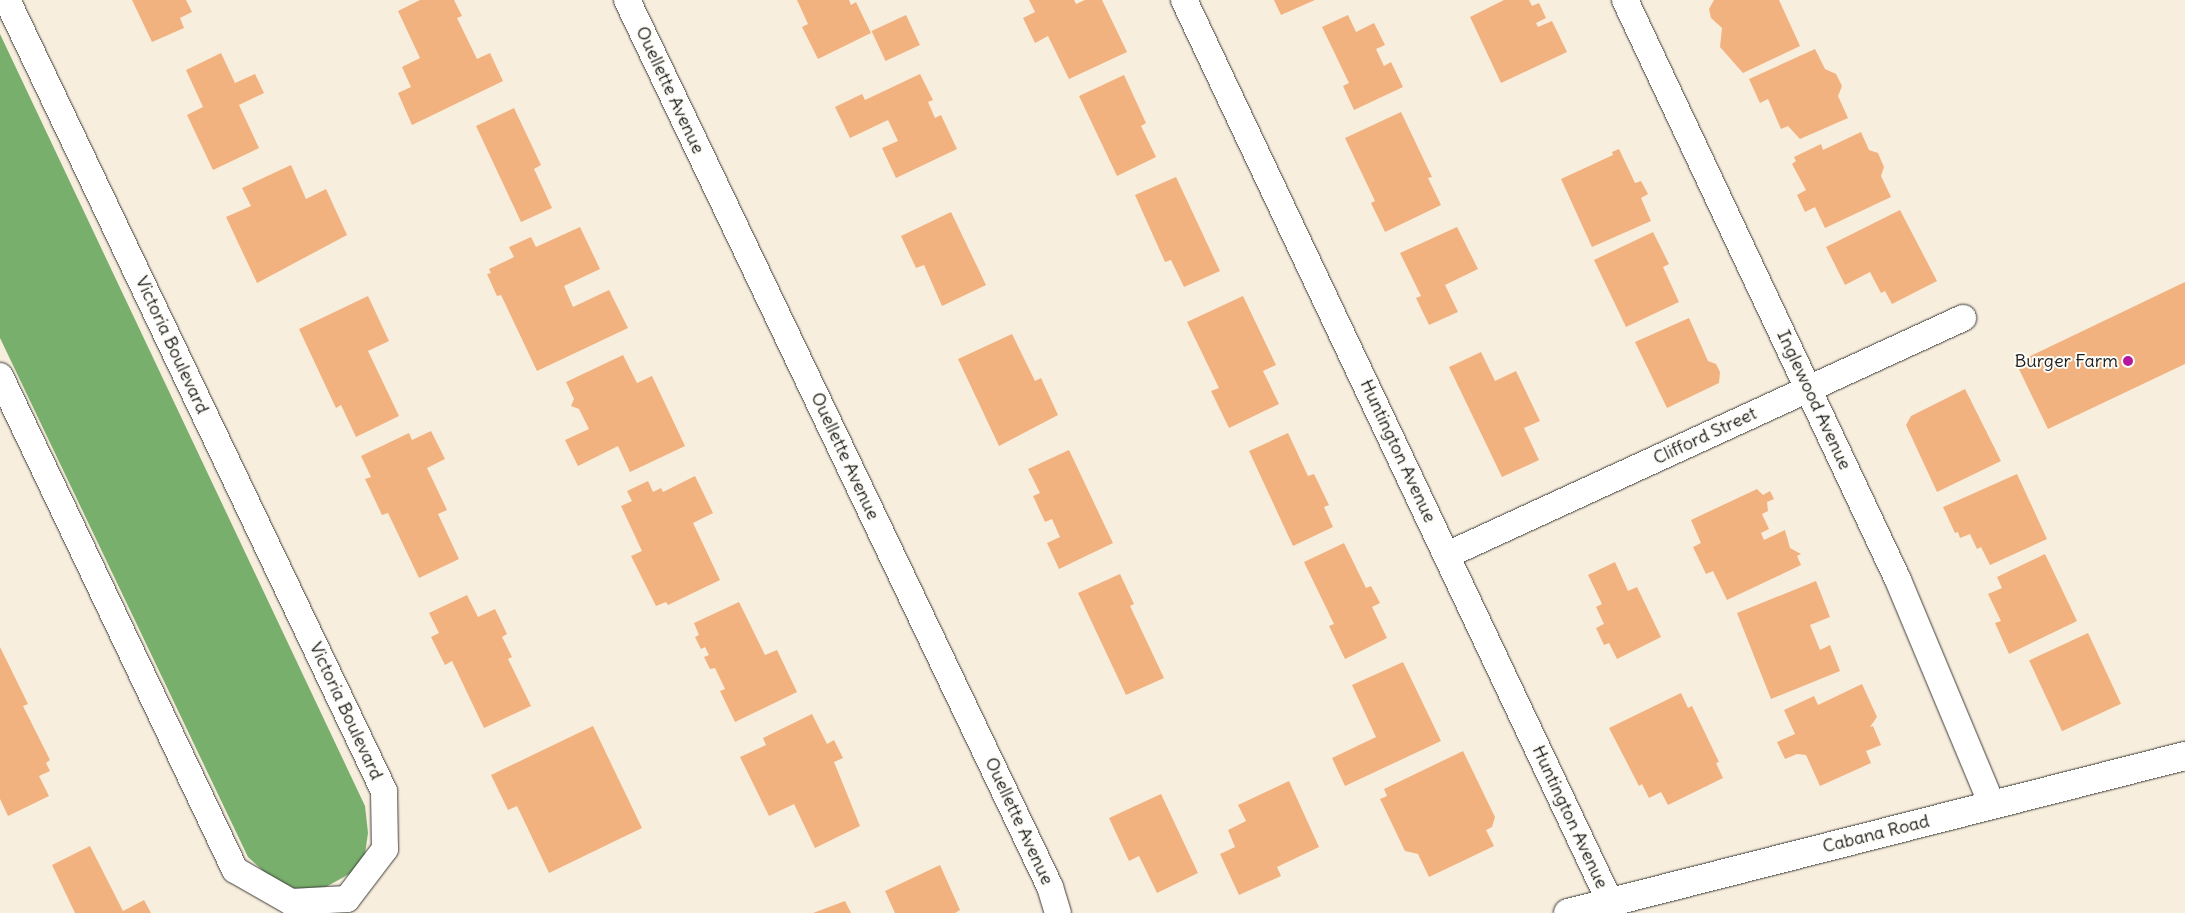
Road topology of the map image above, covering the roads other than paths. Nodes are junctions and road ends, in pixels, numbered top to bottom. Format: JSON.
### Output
{"nodes":[{"id":1,"x":7,"y":0,"type":"edge"},
{"id":2,"x":627,"y":0,"type":"edge"},
{"id":3,"x":1184,"y":0,"type":"edge"},
{"id":4,"x":1625,"y":0,"type":"edge"},
{"id":5,"x":1963,"y":318,"type":"dead end"},
{"id":6,"x":0,"y":376,"type":"edge"},
{"id":7,"x":1808,"y":389,"type":"junction"},
{"id":8,"x":1447,"y":555,"type":"junction"},
{"id":9,"x":2185,"y":756,"type":"edge"},
{"id":10,"x":1992,"y":805,"type":"junction"},
{"id":11,"x":1610,"y":902,"type":"junction"},
{"id":12,"x":1058,"y":913,"type":"edge"},
{"id":13,"x":1568,"y":913,"type":"edge"}],
"edges":[{"from":1,"to":6,"type":"street","name":"Victoria Boulevard"},
{"from":2,"to":12,"type":"street","name":"Ouellette Avenue"},
{"from":3,"to":8,"type":"street","name":"Huntington Avenue"},
{"from":4,"to":7,"type":"street","name":"Inglewood Avenue"},
{"from":5,"to":7,"type":"street","name":"Clifford Street"},
{"from":7,"to":8,"type":"street","name":"Clifford Street"},
{"from":7,"to":10,"type":"street","name":"Inglewood Avenue"},
{"from":8,"to":11,"type":"street","name":"Huntington Avenue"},
{"from":9,"to":10,"type":"main road","name":"Cabana Road"},
{"from":10,"to":11,"type":"main road","name":"Cabana Road"},
{"from":11,"to":13,"type":"main road","name":"Cabana Road"}]}
